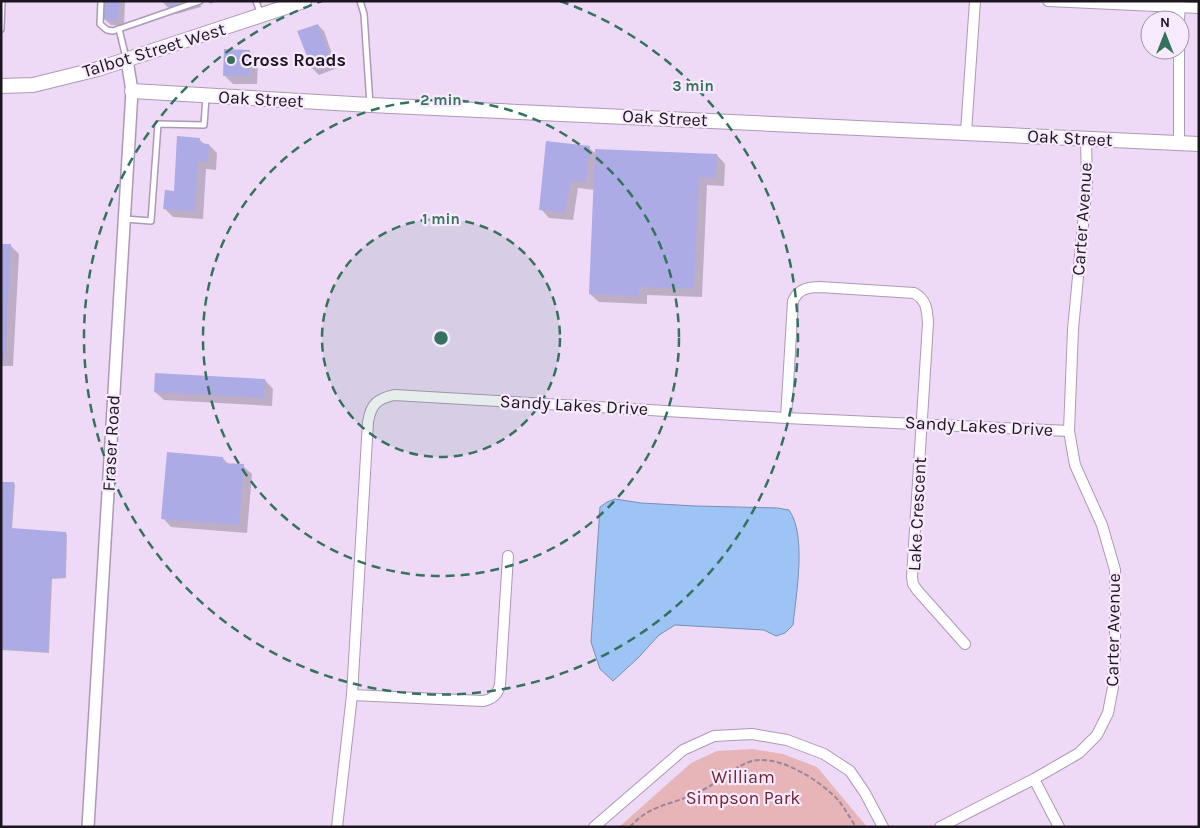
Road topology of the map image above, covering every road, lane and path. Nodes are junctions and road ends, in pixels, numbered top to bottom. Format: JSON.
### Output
{"nodes":[{"id":1,"x":2,"y":1,"type":"edge"},
{"id":2,"x":101,"y":1,"type":"edge"},
{"id":3,"x":200,"y":1,"type":"edge"},
{"id":4,"x":256,"y":1,"type":"edge"},
{"id":5,"x":304,"y":1,"type":"edge"},
{"id":6,"x":360,"y":1,"type":"edge"},
{"id":7,"x":975,"y":1,"type":"edge"},
{"id":8,"x":1048,"y":1,"type":"edge"},
{"id":9,"x":1179,"y":4,"type":"edge"},
{"id":10,"x":1199,"y":8,"type":"edge"},
{"id":11,"x":261,"y":16,"type":"junction"},
{"id":12,"x":1,"y":29,"type":"edge"},
{"id":13,"x":119,"y":29,"type":"junction"},
{"id":14,"x":127,"y":60,"type":"junction"},
{"id":15,"x":1179,"y":60,"type":"edge"},
{"id":16,"x":1,"y":86,"type":"edge"},
{"id":17,"x":132,"y":91,"type":"junction"},
{"id":18,"x":206,"y":96,"type":"junction"},
{"id":19,"x":370,"y":105,"type":"junction"},
{"id":20,"x":966,"y":132,"type":"junction"},
{"id":21,"x":1086,"y":139,"type":"junction"},
{"id":22,"x":1178,"y":143,"type":"junction"},
{"id":23,"x":1199,"y":144,"type":"edge"},
{"id":24,"x":124,"y":219,"type":"junction"},
{"id":25,"x":786,"y":418,"type":"junction"},
{"id":26,"x":922,"y":424,"type":"junction"},
{"id":27,"x":1069,"y":431,"type":"junction"},
{"id":28,"x":508,"y":556,"type":"dead end"},
{"id":29,"x":965,"y":644,"type":"dead end"},
{"id":30,"x":352,"y":695,"type":"junction"},
{"id":31,"x":1034,"y":779,"type":"junction"},
{"id":32,"x":88,"y":827,"type":"edge"},
{"id":33,"x":337,"y":827,"type":"edge"},
{"id":34,"x":594,"y":827,"type":"edge"},
{"id":35,"x":630,"y":827,"type":"edge"},
{"id":36,"x":856,"y":827,"type":"edge"},
{"id":37,"x":883,"y":827,"type":"edge"},
{"id":38,"x":940,"y":827,"type":"edge"},
{"id":39,"x":1059,"y":827,"type":"edge"}],
"edges":[{"from":1,"to":12,"type":"lane"},
{"from":2,"to":13,"type":"lane"},
{"from":3,"to":13,"type":"lane"},
{"from":4,"to":11,"type":"lane"},
{"from":5,"to":11,"type":"main road","name":"Talbot Street West"},
{"from":6,"to":19,"type":"lane"},
{"from":7,"to":20,"type":"street"},
{"from":8,"to":9,"type":"street"},
{"from":9,"to":10,"type":"street"},
{"from":11,"to":14,"type":"main road","name":"Talbot Street West"},
{"from":13,"to":14,"type":"lane"},
{"from":14,"to":16,"type":"main road","name":"Talbot Street West"},
{"from":14,"to":17,"type":"street","name":"Fraser Road"},
{"from":15,"to":22,"type":"street"},
{"from":17,"to":18,"type":"main road","name":"Oak Street"},
{"from":17,"to":24,"type":"street","name":"Fraser Road"},
{"from":18,"to":19,"type":"main road","name":"Oak Street"},
{"from":18,"to":24,"type":"lane"},
{"from":19,"to":20,"type":"main road","name":"Oak Street"},
{"from":20,"to":21,"type":"main road","name":"Oak Street"},
{"from":21,"to":22,"type":"main road","name":"Oak Street"},
{"from":21,"to":27,"type":"street","name":"Carter Avenue"},
{"from":22,"to":23,"type":"main road","name":"Oak Street"},
{"from":24,"to":32,"type":"street","name":"Fraser Road"},
{"from":25,"to":26,"type":"street","name":"Sandy Lakes Drive"},
{"from":25,"to":26,"type":"street","name":"Lake Crescent"},
{"from":25,"to":30,"type":"street","name":"Sandy Lakes Drive"},
{"from":26,"to":27,"type":"street","name":"Sandy Lakes Drive"},
{"from":26,"to":29,"type":"street","name":"Lake Crescent"},
{"from":27,"to":31,"type":"street","name":"Carter Avenue"},
{"from":28,"to":30,"type":"street"},
{"from":30,"to":33,"type":"street","name":"Sandy Lakes Drive"},
{"from":31,"to":38,"type":"street","name":"Carter Avenue"},
{"from":31,"to":39,"type":"street"},
{"from":34,"to":37,"type":"street"},
{"from":35,"to":36,"type":"path"}]}
